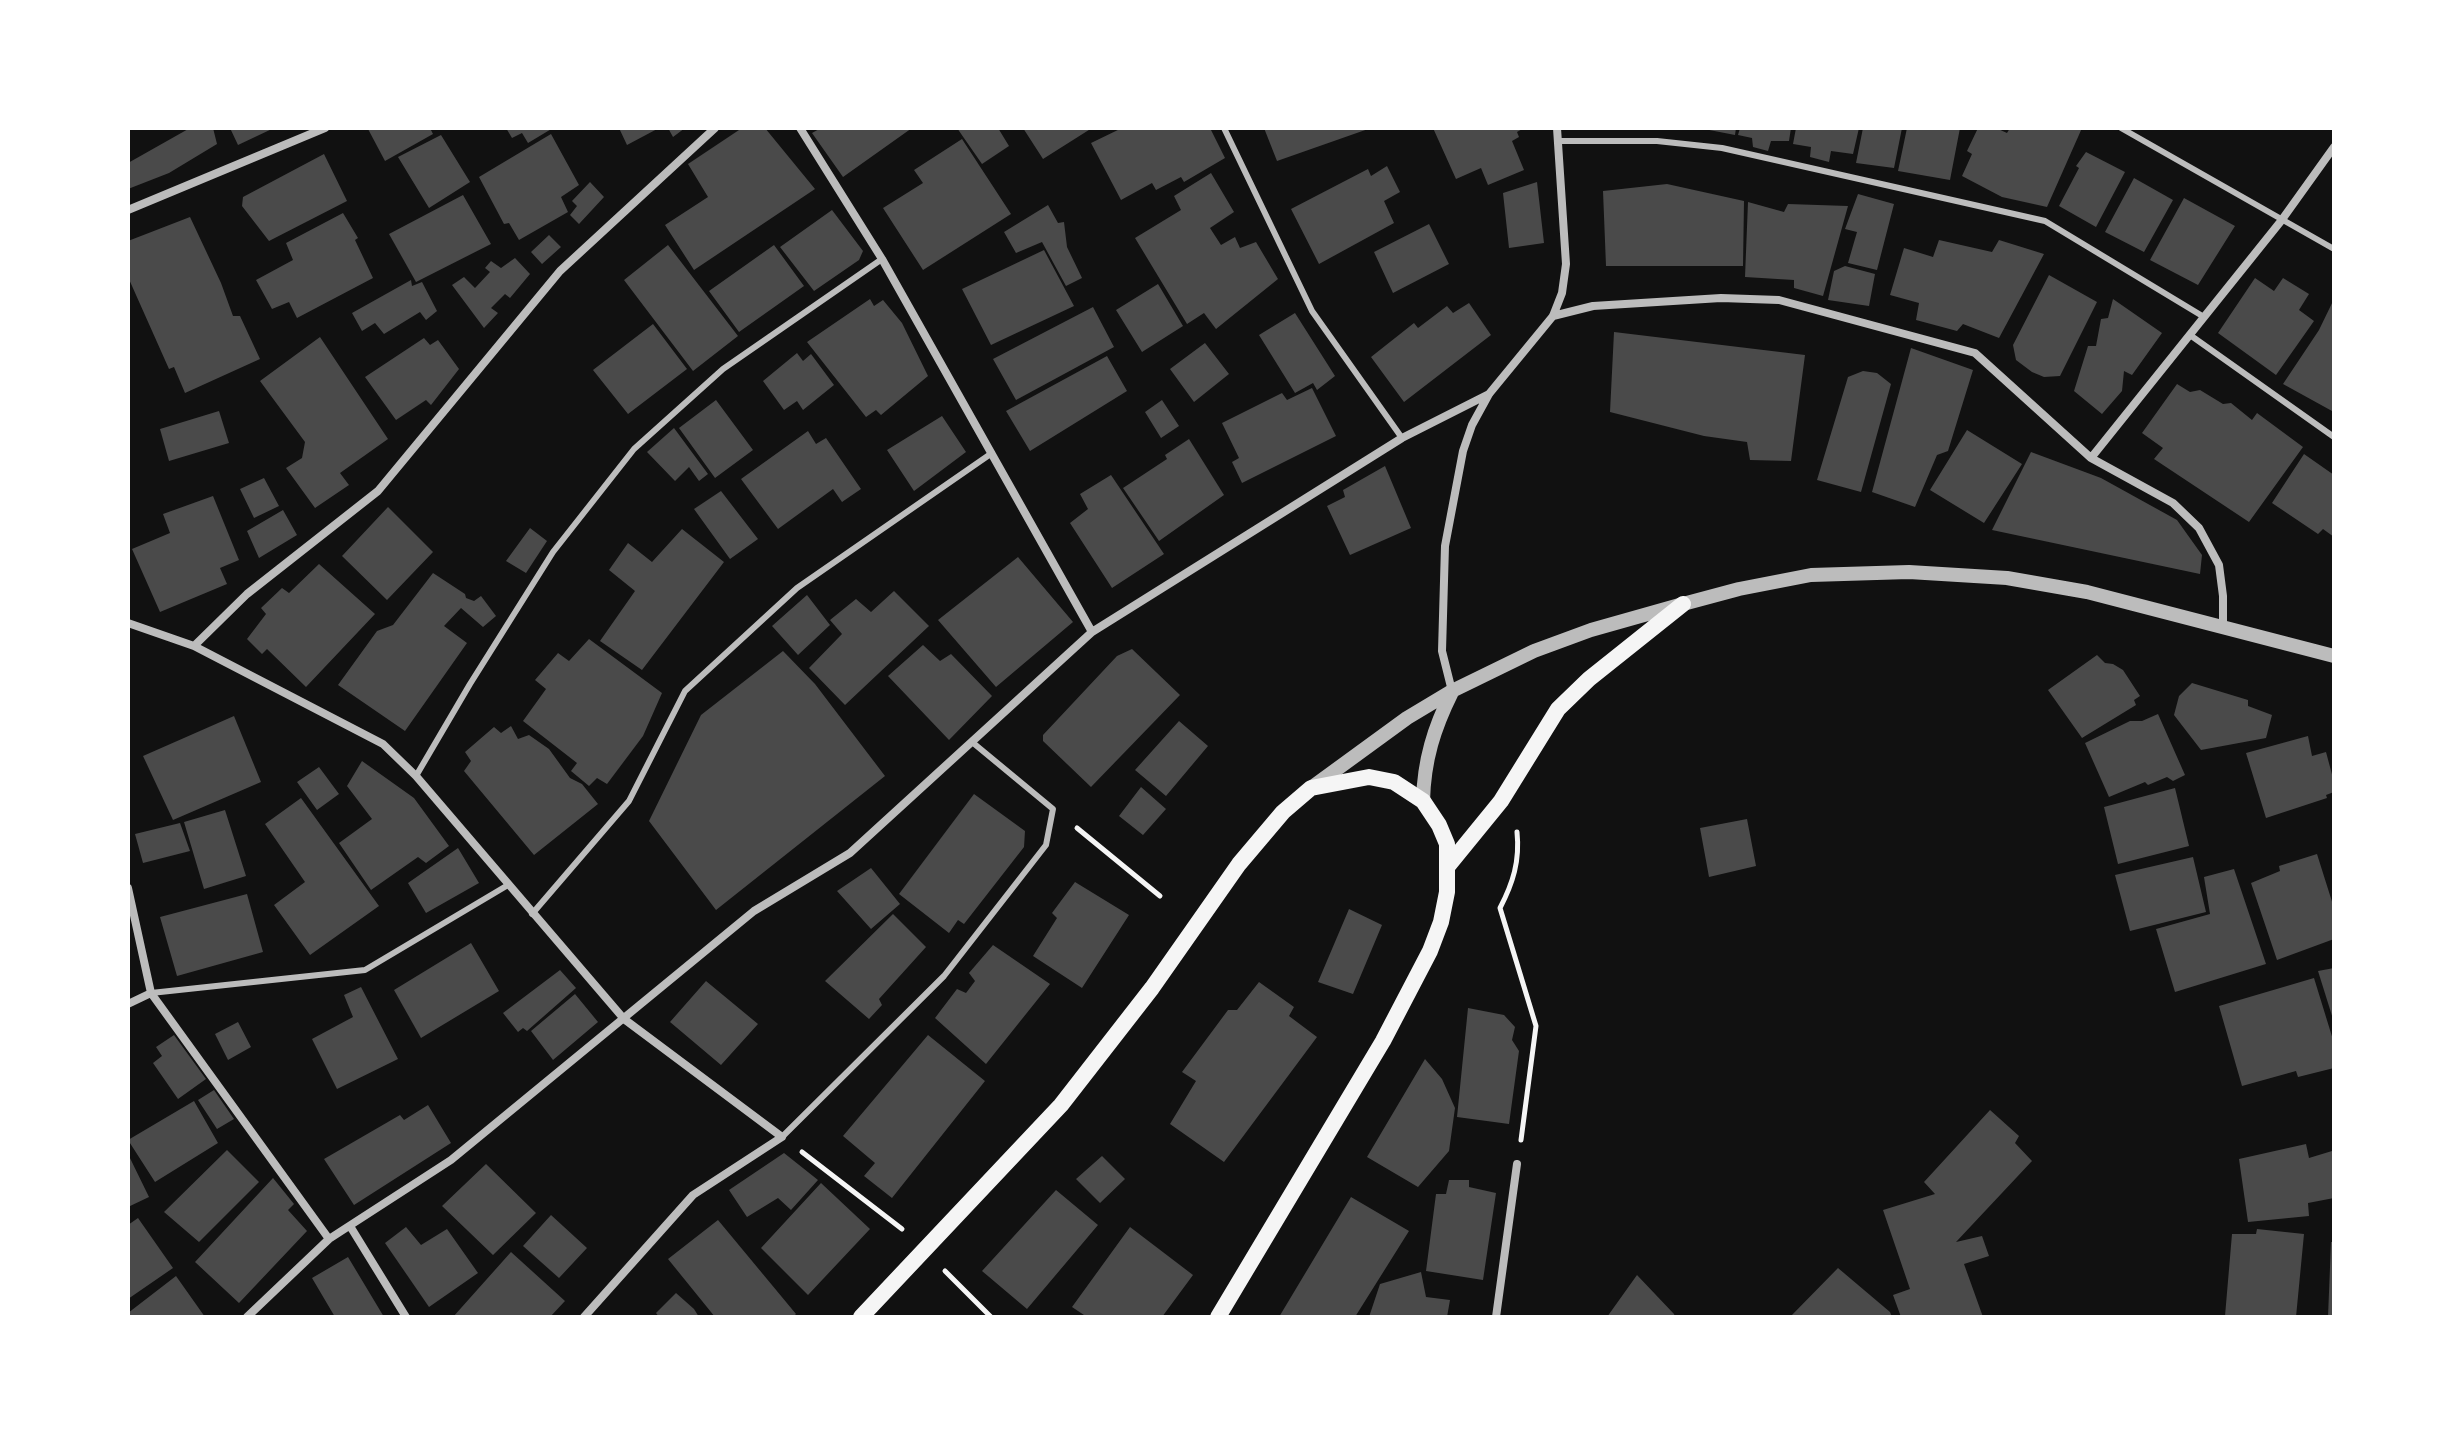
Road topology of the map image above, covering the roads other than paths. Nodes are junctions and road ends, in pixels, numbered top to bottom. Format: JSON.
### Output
{"nodes":[{"id":1,"x":325,"y":128,"type":"edge"},
{"id":2,"x":715,"y":128,"type":"edge"},
{"id":3,"x":800,"y":128,"type":"edge"},
{"id":4,"x":1224,"y":128,"type":"edge"},
{"id":5,"x":1557,"y":128,"type":"edge"},
{"id":6,"x":2121,"y":128,"type":"edge"},
{"id":7,"x":1559,"y":141,"type":"junction"},
{"id":8,"x":2334,"y":147,"type":"edge"},
{"id":9,"x":128,"y":210,"type":"edge"},
{"id":10,"x":2281,"y":221,"type":"junction"},
{"id":11,"x":2334,"y":249,"type":"edge"},
{"id":12,"x":882,"y":259,"type":"junction"},
{"id":13,"x":1553,"y":316,"type":"junction"},
{"id":14,"x":2204,"y":317,"type":"junction"},
{"id":15,"x":2190,"y":335,"type":"junction"},
{"id":16,"x":1489,"y":394,"type":"junction"},
{"id":17,"x":2334,"y":437,"type":"edge"},
{"id":18,"x":1402,"y":438,"type":"junction"},
{"id":19,"x":992,"y":453,"type":"junction"},
{"id":20,"x":2091,"y":458,"type":"junction"},
{"id":21,"x":1683,"y":604,"type":"junction"},
{"id":22,"x":128,"y":623,"type":"edge"},
{"id":23,"x":2223,"y":627,"type":"junction"},
{"id":24,"x":1092,"y":632,"type":"junction"},
{"id":25,"x":194,"y":646,"type":"junction"},
{"id":26,"x":2334,"y":656,"type":"edge"},
{"id":27,"x":1452,"y":691,"type":"junction"},
{"id":28,"x":972,"y":742,"type":"junction"},
{"id":29,"x":416,"y":776,"type":"junction"},
{"id":30,"x":1311,"y":788,"type":"junction"},
{"id":31,"x":1423,"y":801,"type":"junction"},
{"id":32,"x":1448,"y":866,"type":"junction"},
{"id":33,"x":508,"y":885,"type":"junction"},
{"id":34,"x":128,"y":888,"type":"edge"},
{"id":35,"x":532,"y":914,"type":"junction"},
{"id":36,"x":151,"y":993,"type":"junction"},
{"id":37,"x":128,"y":1004,"type":"edge"},
{"id":38,"x":624,"y":1019,"type":"junction"},
{"id":39,"x":782,"y":1137,"type":"junction"},
{"id":40,"x":1517,"y":1164,"type":"road end"},
{"id":41,"x":350,"y":1226,"type":"junction"},
{"id":42,"x":329,"y":1239,"type":"junction"},
{"id":43,"x":247,"y":1317,"type":"edge"},
{"id":44,"x":406,"y":1317,"type":"edge"},
{"id":45,"x":584,"y":1317,"type":"edge"},
{"id":46,"x":861,"y":1317,"type":"edge"},
{"id":47,"x":1218,"y":1317,"type":"edge"},
{"id":48,"x":1496,"y":1317,"type":"edge"}],
"edges":[{"from":1,"to":9,"type":"street"},
{"from":2,"to":25,"type":"street"},
{"from":3,"to":12,"type":"street"},
{"from":4,"to":18,"type":"lane"},
{"from":5,"to":7,"type":"street"},
{"from":6,"to":10,"type":"lane"},
{"from":7,"to":13,"type":"street"},
{"from":7,"to":14,"type":"lane"},
{"from":8,"to":10,"type":"street"},
{"from":10,"to":11,"type":"lane"},
{"from":10,"to":14,"type":"street"},
{"from":12,"to":19,"type":"street"},
{"from":12,"to":29,"type":"lane"},
{"from":13,"to":16,"type":"street"},
{"from":13,"to":20,"type":"street"},
{"from":14,"to":15,"type":"street"},
{"from":15,"to":17,"type":"lane"},
{"from":15,"to":20,"type":"street"},
{"from":16,"to":18,"type":"street"},
{"from":16,"to":27,"type":"street"},
{"from":18,"to":24,"type":"street"},
{"from":19,"to":24,"type":"street"},
{"from":19,"to":35,"type":"lane"},
{"from":20,"to":23,"type":"street"},
{"from":21,"to":23,"type":"street"},
{"from":21,"to":27,"type":"street"},
{"from":21,"to":32,"type":"main road"},
{"from":22,"to":25,"type":"street"},
{"from":23,"to":26,"type":"street"},
{"from":24,"to":28,"type":"street"},
{"from":25,"to":29,"type":"street"},
{"from":27,"to":30,"type":"street"},
{"from":27,"to":31,"type":"street"},
{"from":28,"to":38,"type":"street"},
{"from":28,"to":39,"type":"lane"},
{"from":29,"to":33,"type":"street"},
{"from":30,"to":31,"type":"main road"},
{"from":30,"to":46,"type":"main road"},
{"from":31,"to":32,"type":"main road"},
{"from":32,"to":47,"type":"main road"},
{"from":33,"to":35,"type":"street"},
{"from":33,"to":36,"type":"lane"},
{"from":34,"to":36,"type":"street"},
{"from":35,"to":38,"type":"street"},
{"from":36,"to":37,"type":"street"},
{"from":36,"to":42,"type":"street"},
{"from":38,"to":39,"type":"street"},
{"from":38,"to":41,"type":"street"},
{"from":39,"to":45,"type":"street"},
{"from":40,"to":48,"type":"street"},
{"from":41,"to":42,"type":"street"},
{"from":41,"to":44,"type":"street"},
{"from":42,"to":43,"type":"street"}]}
